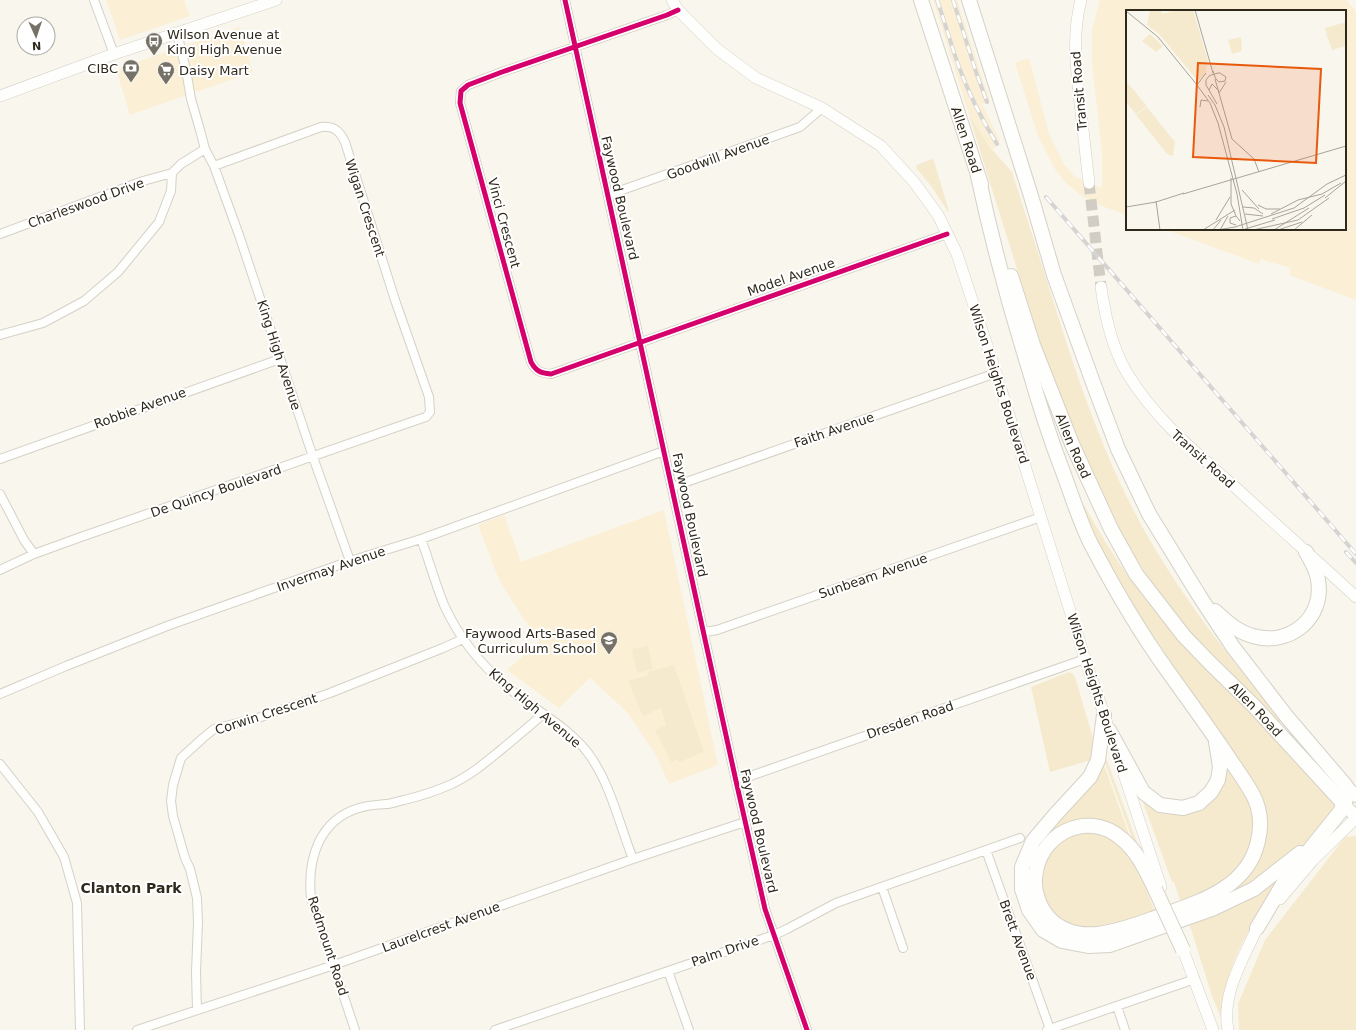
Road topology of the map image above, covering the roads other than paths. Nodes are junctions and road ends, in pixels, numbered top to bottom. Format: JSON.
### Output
{"nodes":[{"id":1,"x":94,"y":0,"type":"edge"},
{"id":2,"x":276,"y":0,"type":"edge"},
{"id":3,"x":565,"y":0,"type":"edge"},
{"id":4,"x":672,"y":0,"type":"edge"},
{"id":5,"x":921,"y":0,"type":"edge"},
{"id":6,"x":969,"y":0,"type":"edge"},
{"id":7,"x":1081,"y":0,"type":"edge"},
{"id":8,"x":678,"y":10,"type":"junction"},
{"id":9,"x":177,"y":33,"type":"junction"},
{"id":10,"x":576,"y":46,"type":"junction"},
{"id":11,"x":114,"y":54,"type":"junction"},
{"id":12,"x":0,"y":96,"type":"edge"},
{"id":13,"x":822,"y":108,"type":"junction"},
{"id":14,"x":205,"y":149,"type":"junction"},
{"id":15,"x":214,"y":166,"type":"junction"},
{"id":16,"x":172,"y":173,"type":"junction"},
{"id":17,"x":978,"y":176,"type":"junction"},
{"id":18,"x":1089,"y":183,"type":"tunnel mouth"},
{"id":19,"x":608,"y":196,"type":"junction"},
{"id":20,"x":0,"y":234,"type":"edge"},
{"id":21,"x":947,"y":234,"type":"junction"},
{"id":22,"x":1101,"y":287,"type":"tunnel mouth"},
{"id":23,"x":0,"y":335,"type":"edge"},
{"id":24,"x":641,"y":342,"type":"junction"},
{"id":25,"x":280,"y":359,"type":"junction"},
{"id":26,"x":996,"y":373,"type":"junction"},
{"id":27,"x":430,"y":412,"type":"joint"},
{"id":28,"x":664,"y":451,"type":"junction"},
{"id":29,"x":313,"y":457,"type":"junction"},
{"id":30,"x":0,"y":459,"type":"edge"},
{"id":31,"x":672,"y":487,"type":"junction"},
{"id":32,"x":0,"y":494,"type":"edge"},
{"id":33,"x":1041,"y":517,"type":"junction"},
{"id":34,"x":421,"y":539,"type":"junction"},
{"id":35,"x":1306,"y":552,"type":"junction"},
{"id":36,"x":34,"y":554,"type":"junction"},
{"id":37,"x":350,"y":561,"type":"junction"},
{"id":38,"x":0,"y":570,"type":"edge"},
{"id":39,"x":1200,"y":597,"type":"junction"},
{"id":40,"x":1356,"y":597,"type":"edge"},
{"id":41,"x":704,"y":632,"type":"junction"},
{"id":42,"x":463,"y":639,"type":"junction"},
{"id":43,"x":1085,"y":659,"type":"junction"},
{"id":44,"x":0,"y":694,"type":"edge"},
{"id":45,"x":543,"y":714,"type":"junction"},
{"id":46,"x":1104,"y":715,"type":"junction"},
{"id":47,"x":1109,"y":730,"type":"junction"},
{"id":48,"x":1215,"y":736,"type":"junction"},
{"id":49,"x":0,"y":764,"type":"edge"},
{"id":50,"x":736,"y":781,"type":"junction"},
{"id":51,"x":1351,"y":791,"type":"edge"},
{"id":52,"x":1344,"y":804,"type":"junction"},
{"id":53,"x":1356,"y":818,"type":"edge"},
{"id":54,"x":746,"y":822,"type":"junction"},
{"id":55,"x":1320,"y":837,"type":"junction"},
{"id":56,"x":1020,"y":838,"type":"dead end"},
{"id":57,"x":986,"y":850,"type":"junction"},
{"id":58,"x":633,"y":859,"type":"junction"},
{"id":59,"x":882,"y":887,"type":"junction"},
{"id":60,"x":1158,"y":888,"type":"junction"},
{"id":61,"x":1257,"y":928,"type":"junction"},
{"id":62,"x":774,"y":934,"type":"junction"},
{"id":63,"x":903,"y":948,"type":"dead end"},
{"id":64,"x":1183,"y":950,"type":"joint"},
{"id":65,"x":334,"y":965,"type":"junction"},
{"id":66,"x":668,"y":971,"type":"junction"},
{"id":67,"x":1195,"y":979,"type":"junction"},
{"id":68,"x":1117,"y":1006,"type":"junction"},
{"id":69,"x":197,"y":1010,"type":"junction"},
{"id":70,"x":80,"y":1030,"type":"edge"},
{"id":71,"x":137,"y":1030,"type":"edge"},
{"id":72,"x":355,"y":1030,"type":"edge"},
{"id":73,"x":495,"y":1030,"type":"edge"},
{"id":74,"x":689,"y":1030,"type":"edge"},
{"id":75,"x":807,"y":1030,"type":"edge"},
{"id":76,"x":1049,"y":1030,"type":"edge"},
{"id":77,"x":1125,"y":1030,"type":"edge"},
{"id":78,"x":1213,"y":1030,"type":"edge"},
{"id":79,"x":1228,"y":1030,"type":"edge"}],
"edges":[{"from":1,"to":11,"type":"street"},
{"from":2,"to":9,"type":"main road"},
{"from":3,"to":10,"type":"street","name":"Faywood Boulevard"},
{"from":4,"to":8,"type":"main road","name":"Wilson Heights Boulevard"},
{"from":5,"to":17,"type":"highway","name":"Allen Road"},
{"from":6,"to":39,"type":"highway","name":"Allen Road"},
{"from":7,"to":18,"type":"main road","name":"Transit Road"},
{"from":8,"to":10,"type":"street"},
{"from":8,"to":13,"type":"main road","name":"Wilson Heights Boulevard"},
{"from":9,"to":11,"type":"main road"},
{"from":9,"to":14,"type":"street","name":"King High Avenue"},
{"from":10,"to":19,"type":"street","name":"Faywood Boulevard"},
{"from":10,"to":24,"type":"street","name":"Vinci Crescent"},
{"from":11,"to":12,"type":"main road"},
{"from":13,"to":19,"type":"street","name":"Goodwill Avenue"},
{"from":13,"to":21,"type":"main road","name":"Wilson Heights Boulevard"},
{"from":14,"to":15,"type":"street","name":"King High Avenue"},
{"from":14,"to":16,"type":"street"},
{"from":15,"to":25,"type":"street","name":"King High Avenue"},
{"from":15,"to":27,"type":"street","name":"Wigan Crescent"},
{"from":16,"to":20,"type":"street","name":"Charleswood Drive"},
{"from":16,"to":23,"type":"street"},
{"from":17,"to":48,"type":"highway"},
{"from":17,"to":52,"type":"highway","name":"Allen Road"},
{"from":19,"to":24,"type":"street","name":"Faywood Boulevard"},
{"from":21,"to":24,"type":"street","name":"Model Avenue"},
{"from":21,"to":26,"type":"main road","name":"Wilson Heights Boulevard"},
{"from":22,"to":35,"type":"main road","name":"Transit Road"},
{"from":24,"to":28,"type":"street","name":"Faywood Boulevard"},
{"from":25,"to":29,"type":"street","name":"King High Avenue"},
{"from":25,"to":30,"type":"street","name":"Robbie Avenue"},
{"from":26,"to":31,"type":"street","name":"Faith Avenue"},
{"from":26,"to":33,"type":"main road","name":"Wilson Heights Boulevard"},
{"from":27,"to":29,"type":"street","name":"De Quincy Boulevard"},
{"from":28,"to":31,"type":"street","name":"Faywood Boulevard"},
{"from":28,"to":34,"type":"street","name":"Invermay Avenue"},
{"from":29,"to":36,"type":"street","name":"De Quincy Boulevard"},
{"from":29,"to":37,"type":"street","name":"King High Avenue"},
{"from":31,"to":41,"type":"street","name":"Faywood Boulevard"},
{"from":32,"to":36,"type":"street"},
{"from":33,"to":41,"type":"street","name":"Sunbeam Avenue"},
{"from":33,"to":43,"type":"main road","name":"Wilson Heights Boulevard"},
{"from":34,"to":37,"type":"street","name":"Invermay Avenue"},
{"from":34,"to":42,"type":"street","name":"King High Avenue"},
{"from":35,"to":39,"type":"highway"},
{"from":35,"to":40,"type":"main road","name":"Transit Road"},
{"from":36,"to":38,"type":"street","name":"De Quincy Boulevard"},
{"from":37,"to":44,"type":"street","name":"Invermay Avenue"},
{"from":39,"to":51,"type":"highway","name":"Allen Road"},
{"from":41,"to":50,"type":"street","name":"Faywood Boulevard"},
{"from":42,"to":45,"type":"street","name":"King High Avenue"},
{"from":42,"to":69,"type":"street","name":"Corwin Crescent"},
{"from":43,"to":46,"type":"main road","name":"Wilson Heights Boulevard"},
{"from":43,"to":50,"type":"street","name":"Dresden Road"},
{"from":45,"to":58,"type":"street","name":"King High Avenue"},
{"from":45,"to":65,"type":"street","name":"Redmount Road"},
{"from":46,"to":47,"type":"main road","name":"Wilson Heights Boulevard"},
{"from":46,"to":55,"type":"highway"},
{"from":47,"to":48,"type":"highway"},
{"from":47,"to":60,"type":"main road","name":"Wilson Heights Boulevard"},
{"from":48,"to":60,"type":"highway"},
{"from":49,"to":70,"type":"street"},
{"from":50,"to":54,"type":"street","name":"Faywood Boulevard"},
{"from":51,"to":52,"type":"highway"},
{"from":52,"to":53,"type":"main road","name":"Allen Road"},
{"from":52,"to":55,"type":"highway"},
{"from":53,"to":61,"type":"main road"},
{"from":54,"to":58,"type":"street","name":"Laurelcrest Avenue"},
{"from":54,"to":62,"type":"street","name":"Faywood Boulevard"},
{"from":55,"to":61,"type":"highway"},
{"from":56,"to":57,"type":"street","name":"Palm Drive"},
{"from":57,"to":59,"type":"street","name":"Palm Drive"},
{"from":57,"to":76,"type":"street","name":"Brett Avenue"},
{"from":58,"to":65,"type":"street","name":"Laurelcrest Avenue"},
{"from":59,"to":62,"type":"street","name":"Palm Drive"},
{"from":59,"to":63,"type":"street"},
{"from":60,"to":64,"type":"highway","bridge":true},
{"from":61,"to":79,"type":"main road"},
{"from":62,"to":66,"type":"street","name":"Palm Drive"},
{"from":62,"to":75,"type":"street","name":"Faywood Boulevard"},
{"from":64,"to":67,"type":"main road"},
{"from":65,"to":69,"type":"street","name":"Laurelcrest Avenue"},
{"from":65,"to":72,"type":"street","name":"Redmount Road"},
{"from":66,"to":73,"type":"street","name":"Palm Drive"},
{"from":66,"to":74,"type":"street"},
{"from":67,"to":68,"type":"street"},
{"from":67,"to":78,"type":"main road"},
{"from":68,"to":76,"type":"street"},
{"from":68,"to":77,"type":"street"},
{"from":69,"to":71,"type":"street","name":"Laurelcrest Avenue"}]}
